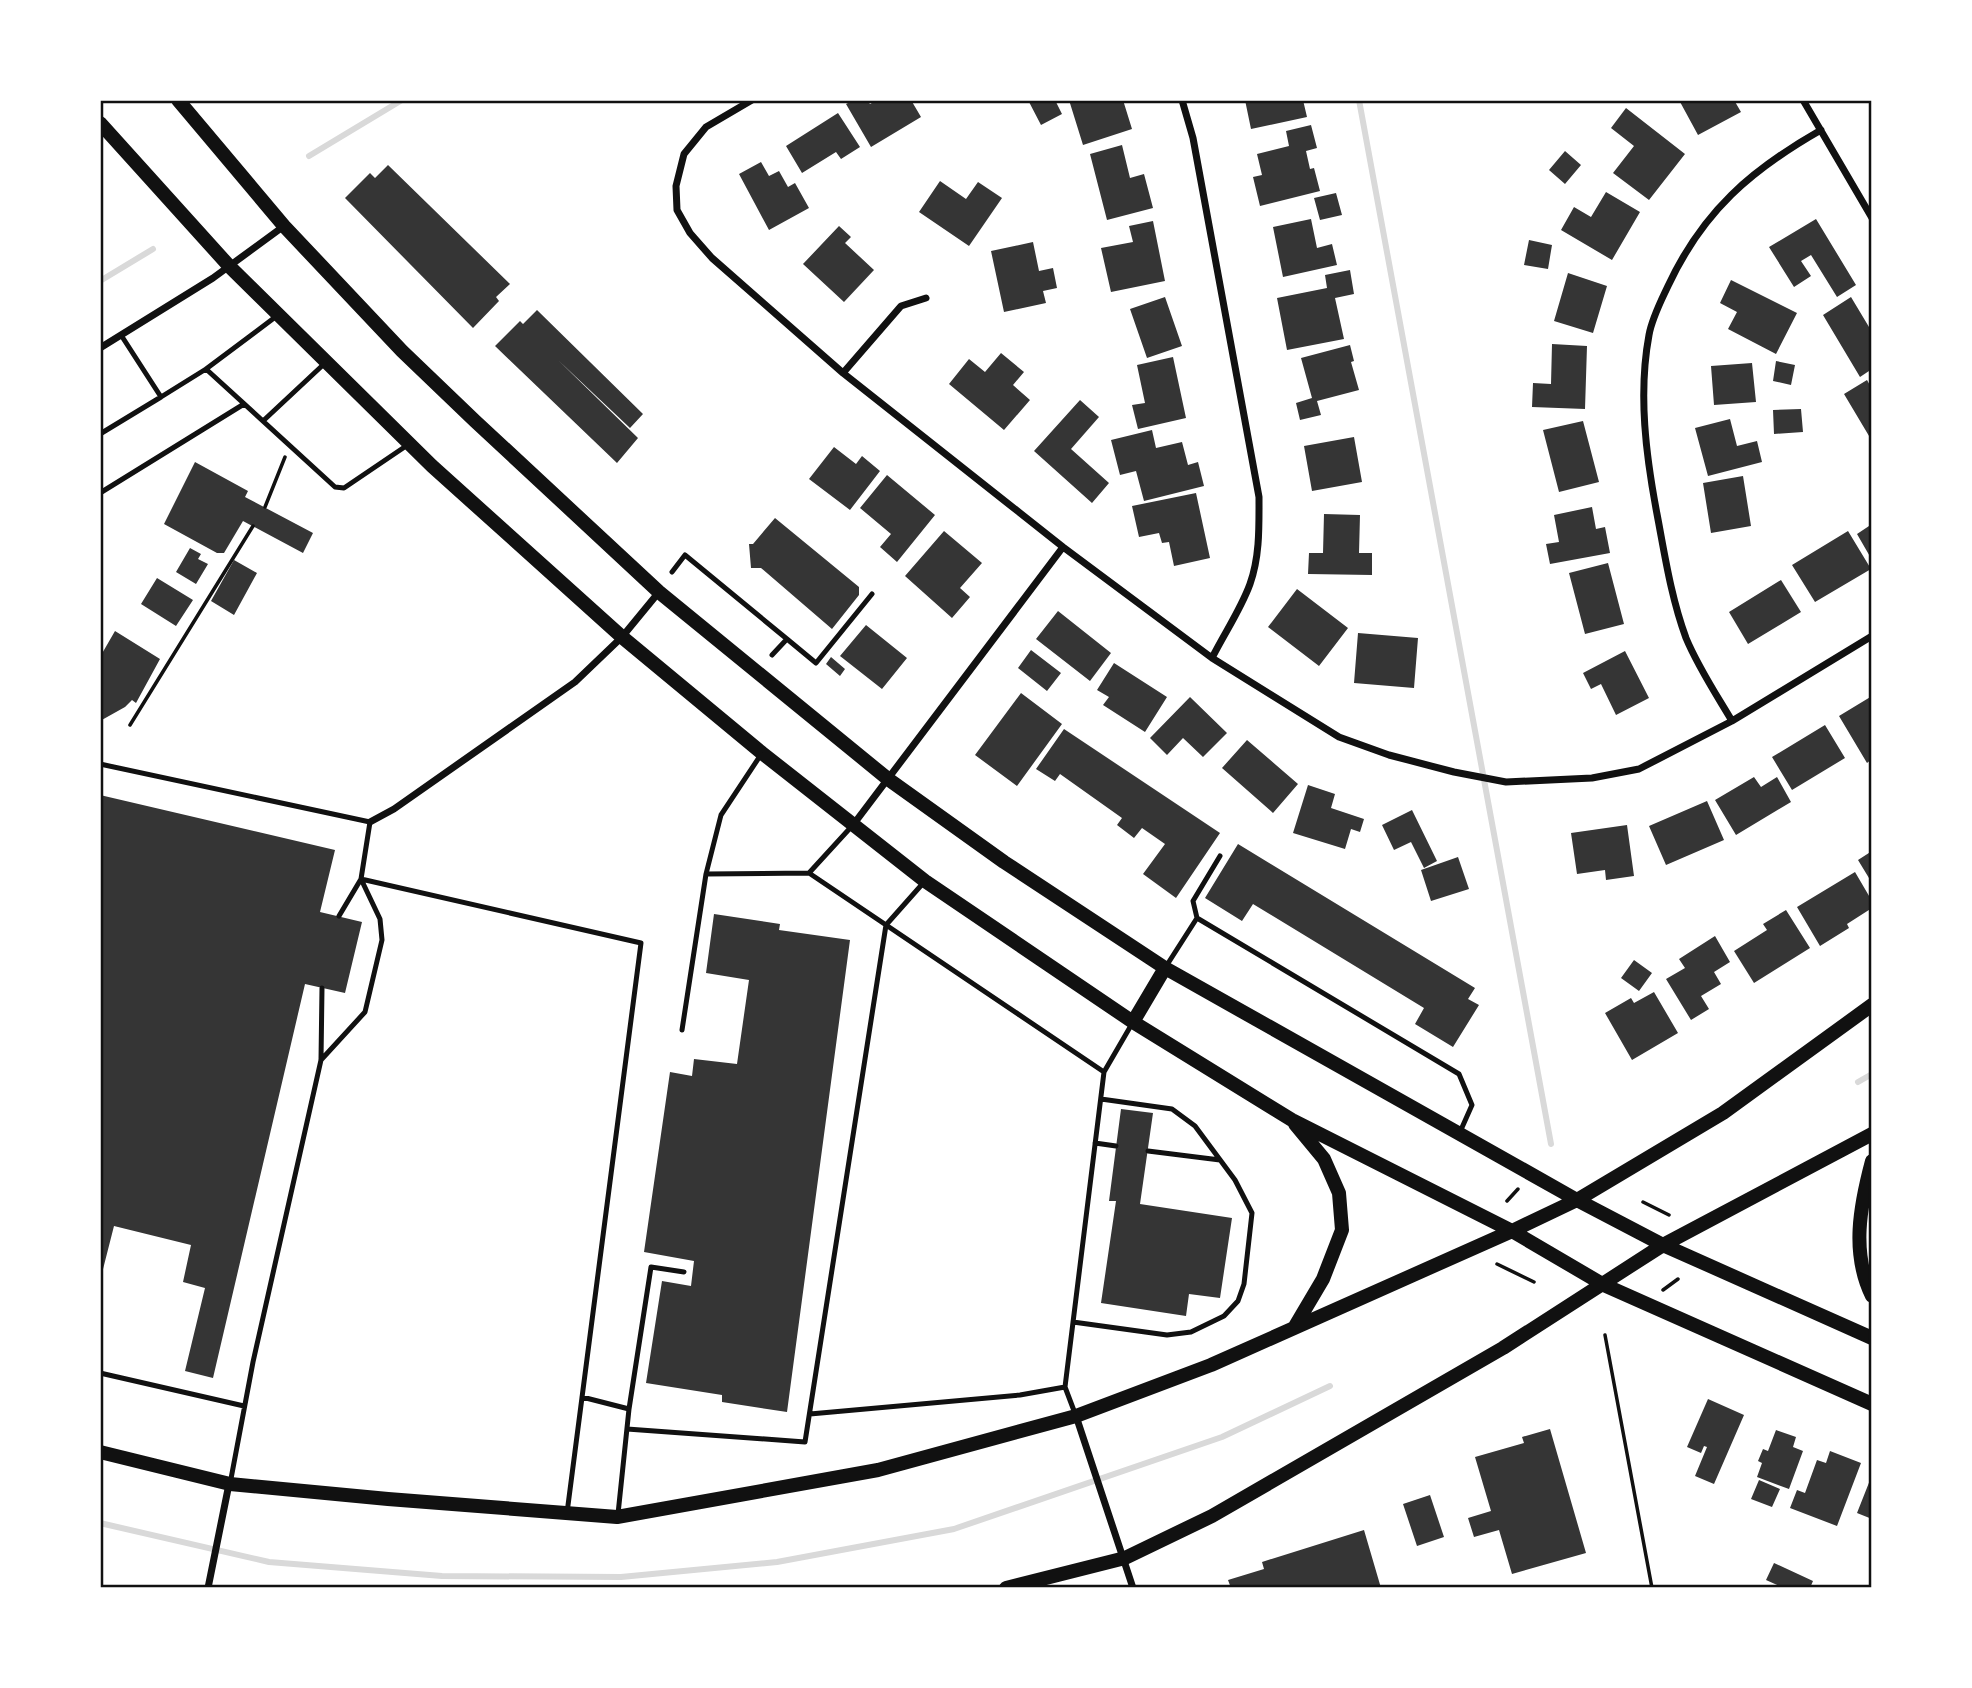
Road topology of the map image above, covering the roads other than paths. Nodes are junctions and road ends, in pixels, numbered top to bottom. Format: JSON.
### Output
{"nodes":[{"id":1,"x":178,"y":100,"type":"edge"},
{"id":2,"x":752,"y":100,"type":"edge"},
{"id":3,"x":1182,"y":100,"type":"edge"},
{"id":4,"x":1803,"y":100,"type":"edge"},
{"id":5,"x":100,"y":123,"type":"edge"},
{"id":6,"x":1821,"y":130,"type":"junction"},
{"id":7,"x":1872,"y":218,"type":"edge"},
{"id":8,"x":284,"y":226,"type":"junction"},
{"id":9,"x":230,"y":267,"type":"junction"},
{"id":10,"x":926,"y":298,"type":"dead end"},
{"id":11,"x":278,"y":315,"type":"junction"},
{"id":12,"x":121,"y":335,"type":"junction"},
{"id":13,"x":100,"y":348,"type":"edge"},
{"id":14,"x":326,"y":362,"type":"junction"},
{"id":15,"x":206,"y":369,"type":"junction"},
{"id":16,"x":843,"y":373,"type":"junction"},
{"id":17,"x":161,"y":397,"type":"junction"},
{"id":18,"x":244,"y":404,"type":"junction"},
{"id":19,"x":262,"y":421,"type":"junction"},
{"id":20,"x":100,"y":434,"type":"edge"},
{"id":21,"x":409,"y":443,"type":"junction"},
{"id":22,"x":100,"y":493,"type":"edge"},
{"id":23,"x":1063,"y":547,"type":"junction"},
{"id":24,"x":672,"y":572,"type":"dead end"},
{"id":25,"x":659,"y":592,"type":"junction"},
{"id":26,"x":872,"y":594,"type":"dead end"},
{"id":27,"x":1872,"y":636,"type":"edge"},
{"id":28,"x":622,"y":637,"type":"junction"},
{"id":29,"x":786,"y":639,"type":"junction"},
{"id":30,"x":772,"y":654,"type":"dead end"},
{"id":31,"x":1212,"y":658,"type":"junction"},
{"id":32,"x":1732,"y":721,"type":"junction"},
{"id":33,"x":762,"y":753,"type":"junction"},
{"id":34,"x":100,"y":764,"type":"edge"},
{"id":35,"x":888,"y":779,"type":"junction"},
{"id":36,"x":370,"y":822,"type":"junction"},
{"id":37,"x":853,"y":825,"type":"junction"},
{"id":38,"x":1220,"y":856,"type":"dead end"},
{"id":39,"x":809,"y":873,"type":"junction"},
{"id":40,"x":706,"y":874,"type":"junction"},
{"id":41,"x":361,"y":880,"type":"junction"},
{"id":42,"x":925,"y":881,"type":"junction"},
{"id":43,"x":339,"y":916,"type":"dead end"},
{"id":44,"x":1197,"y":918,"type":"junction"},
{"id":45,"x":886,"y":925,"type":"junction"},
{"id":46,"x":1165,"y":968,"type":"junction"},
{"id":47,"x":322,"y":988,"type":"dead end"},
{"id":48,"x":1872,"y":1005,"type":"edge"},
{"id":49,"x":1133,"y":1023,"type":"junction"},
{"id":50,"x":682,"y":1030,"type":"dead end"},
{"id":51,"x":321,"y":1060,"type":"junction"},
{"id":52,"x":1104,"y":1072,"type":"junction"},
{"id":53,"x":1101,"y":1099,"type":"junction"},
{"id":54,"x":1292,"y":1120,"type":"junction"},
{"id":55,"x":1459,"y":1133,"type":"junction"},
{"id":56,"x":1872,"y":1134,"type":"edge"},
{"id":57,"x":1095,"y":1143,"type":"junction"},
{"id":58,"x":1116,"y":1146,"type":"dead end"},
{"id":59,"x":1148,"y":1151,"type":"dead end"},
{"id":60,"x":1220,"y":1160,"type":"junction"},
{"id":61,"x":1872,"y":1161,"type":"edge"},
{"id":62,"x":1577,"y":1200,"type":"junction"},
{"id":63,"x":1511,"y":1231,"type":"junction"},
{"id":64,"x":1663,"y":1245,"type":"junction"},
{"id":65,"x":684,"y":1272,"type":"dead end"},
{"id":66,"x":1604,"y":1285,"type":"junction"},
{"id":67,"x":1872,"y":1296,"type":"edge"},
{"id":68,"x":1073,"y":1322,"type":"junction"},
{"id":69,"x":1294,"y":1328,"type":"junction"},
{"id":70,"x":1872,"y":1338,"type":"edge"},
{"id":71,"x":100,"y":1373,"type":"edge"},
{"id":72,"x":1065,"y":1387,"type":"junction"},
{"id":73,"x":582,"y":1397,"type":"junction"},
{"id":74,"x":1872,"y":1404,"type":"edge"},
{"id":75,"x":244,"y":1406,"type":"junction"},
{"id":76,"x":629,"y":1409,"type":"junction"},
{"id":77,"x":810,"y":1414,"type":"junction"},
{"id":78,"x":1076,"y":1416,"type":"junction"},
{"id":79,"x":627,"y":1429,"type":"junction"},
{"id":80,"x":100,"y":1452,"type":"edge"},
{"id":81,"x":230,"y":1483,"type":"junction"},
{"id":82,"x":567,"y":1514,"type":"junction"},
{"id":83,"x":617,"y":1517,"type":"junction"},
{"id":84,"x":1125,"y":1558,"type":"junction"},
{"id":85,"x":208,"y":1588,"type":"edge"},
{"id":86,"x":1006,"y":1588,"type":"edge"},
{"id":87,"x":1133,"y":1588,"type":"edge"}],
"edges":[{"from":1,"to":8,"type":"main road"},
{"from":2,"to":16,"type":"street"},
{"from":3,"to":31,"type":"street"},
{"from":4,"to":6,"type":"street"},
{"from":5,"to":9,"type":"main road"},
{"from":6,"to":7,"type":"street"},
{"from":6,"to":32,"type":"street"},
{"from":8,"to":9,"type":"street"},
{"from":8,"to":25,"type":"main road"},
{"from":9,"to":11,"type":"main road"},
{"from":9,"to":12,"type":"street"},
{"from":10,"to":16,"type":"street"},
{"from":11,"to":14,"type":"main road"},
{"from":11,"to":15,"type":"lane"},
{"from":12,"to":13,"type":"street"},
{"from":12,"to":17,"type":"lane"},
{"from":14,"to":19,"type":"lane"},
{"from":14,"to":21,"type":"main road"},
{"from":15,"to":17,"type":"lane"},
{"from":15,"to":18,"type":"lane"},
{"from":16,"to":23,"type":"street"},
{"from":17,"to":20,"type":"lane"},
{"from":18,"to":19,"type":"lane"},
{"from":18,"to":22,"type":"lane"},
{"from":19,"to":21,"type":"lane"},
{"from":21,"to":28,"type":"main road"},
{"from":23,"to":31,"type":"street"},
{"from":23,"to":35,"type":"street"},
{"from":24,"to":29,"type":"lane"},
{"from":25,"to":28,"type":"street"},
{"from":25,"to":35,"type":"main road"},
{"from":26,"to":29,"type":"lane"},
{"from":27,"to":32,"type":"street"},
{"from":28,"to":33,"type":"main road"},
{"from":28,"to":36,"type":"street"},
{"from":29,"to":30,"type":"lane"},
{"from":31,"to":32,"type":"street"},
{"from":33,"to":37,"type":"main road"},
{"from":33,"to":40,"type":"lane"},
{"from":34,"to":36,"type":"lane"},
{"from":35,"to":37,"type":"street"},
{"from":35,"to":46,"type":"main road"},
{"from":36,"to":41,"type":"lane"},
{"from":37,"to":39,"type":"lane"},
{"from":37,"to":42,"type":"main road"},
{"from":38,"to":44,"type":"lane"},
{"from":39,"to":40,"type":"lane"},
{"from":39,"to":45,"type":"lane"},
{"from":40,"to":50,"type":"lane"},
{"from":41,"to":43,"type":"lane"},
{"from":41,"to":51,"type":"lane"},
{"from":41,"to":73,"type":"lane"},
{"from":42,"to":45,"type":"lane"},
{"from":42,"to":49,"type":"main road"},
{"from":44,"to":46,"type":"lane"},
{"from":44,"to":55,"type":"lane"},
{"from":45,"to":52,"type":"lane"},
{"from":45,"to":77,"type":"lane"},
{"from":46,"to":49,"type":"main road"},
{"from":46,"to":55,"type":"main road"},
{"from":47,"to":51,"type":"lane"},
{"from":48,"to":62,"type":"main road"},
{"from":49,"to":52,"type":"lane"},
{"from":49,"to":54,"type":"main road"},
{"from":51,"to":75,"type":"lane"},
{"from":52,"to":53,"type":"lane"},
{"from":53,"to":57,"type":"lane"},
{"from":53,"to":60,"type":"lane"},
{"from":54,"to":63,"type":"main road"},
{"from":54,"to":69,"type":"main road"},
{"from":55,"to":62,"type":"main road"},
{"from":56,"to":64,"type":"main road"},
{"from":57,"to":58,"type":"lane"},
{"from":57,"to":68,"type":"lane"},
{"from":59,"to":60,"type":"lane"},
{"from":60,"to":68,"type":"lane"},
{"from":61,"to":67,"type":"main road"},
{"from":62,"to":63,"type":"main road"},
{"from":62,"to":64,"type":"main road"},
{"from":63,"to":66,"type":"main road"},
{"from":63,"to":69,"type":"main road"},
{"from":64,"to":66,"type":"main road"},
{"from":64,"to":70,"type":"main road"},
{"from":65,"to":76,"type":"lane"},
{"from":66,"to":74,"type":"main road"},
{"from":66,"to":84,"type":"main road"},
{"from":68,"to":72,"type":"lane"},
{"from":69,"to":78,"type":"main road"},
{"from":71,"to":75,"type":"lane"},
{"from":72,"to":77,"type":"lane"},
{"from":72,"to":78,"type":"lane"},
{"from":73,"to":76,"type":"lane"},
{"from":73,"to":82,"type":"lane"},
{"from":75,"to":81,"type":"lane"},
{"from":76,"to":79,"type":"lane"},
{"from":77,"to":79,"type":"lane"},
{"from":78,"to":83,"type":"main road"},
{"from":78,"to":84,"type":"street"},
{"from":79,"to":83,"type":"lane"},
{"from":80,"to":81,"type":"main road"},
{"from":81,"to":82,"type":"main road"},
{"from":81,"to":85,"type":"street"},
{"from":82,"to":83,"type":"main road"},
{"from":84,"to":86,"type":"main road"},
{"from":84,"to":87,"type":"street"}]}
